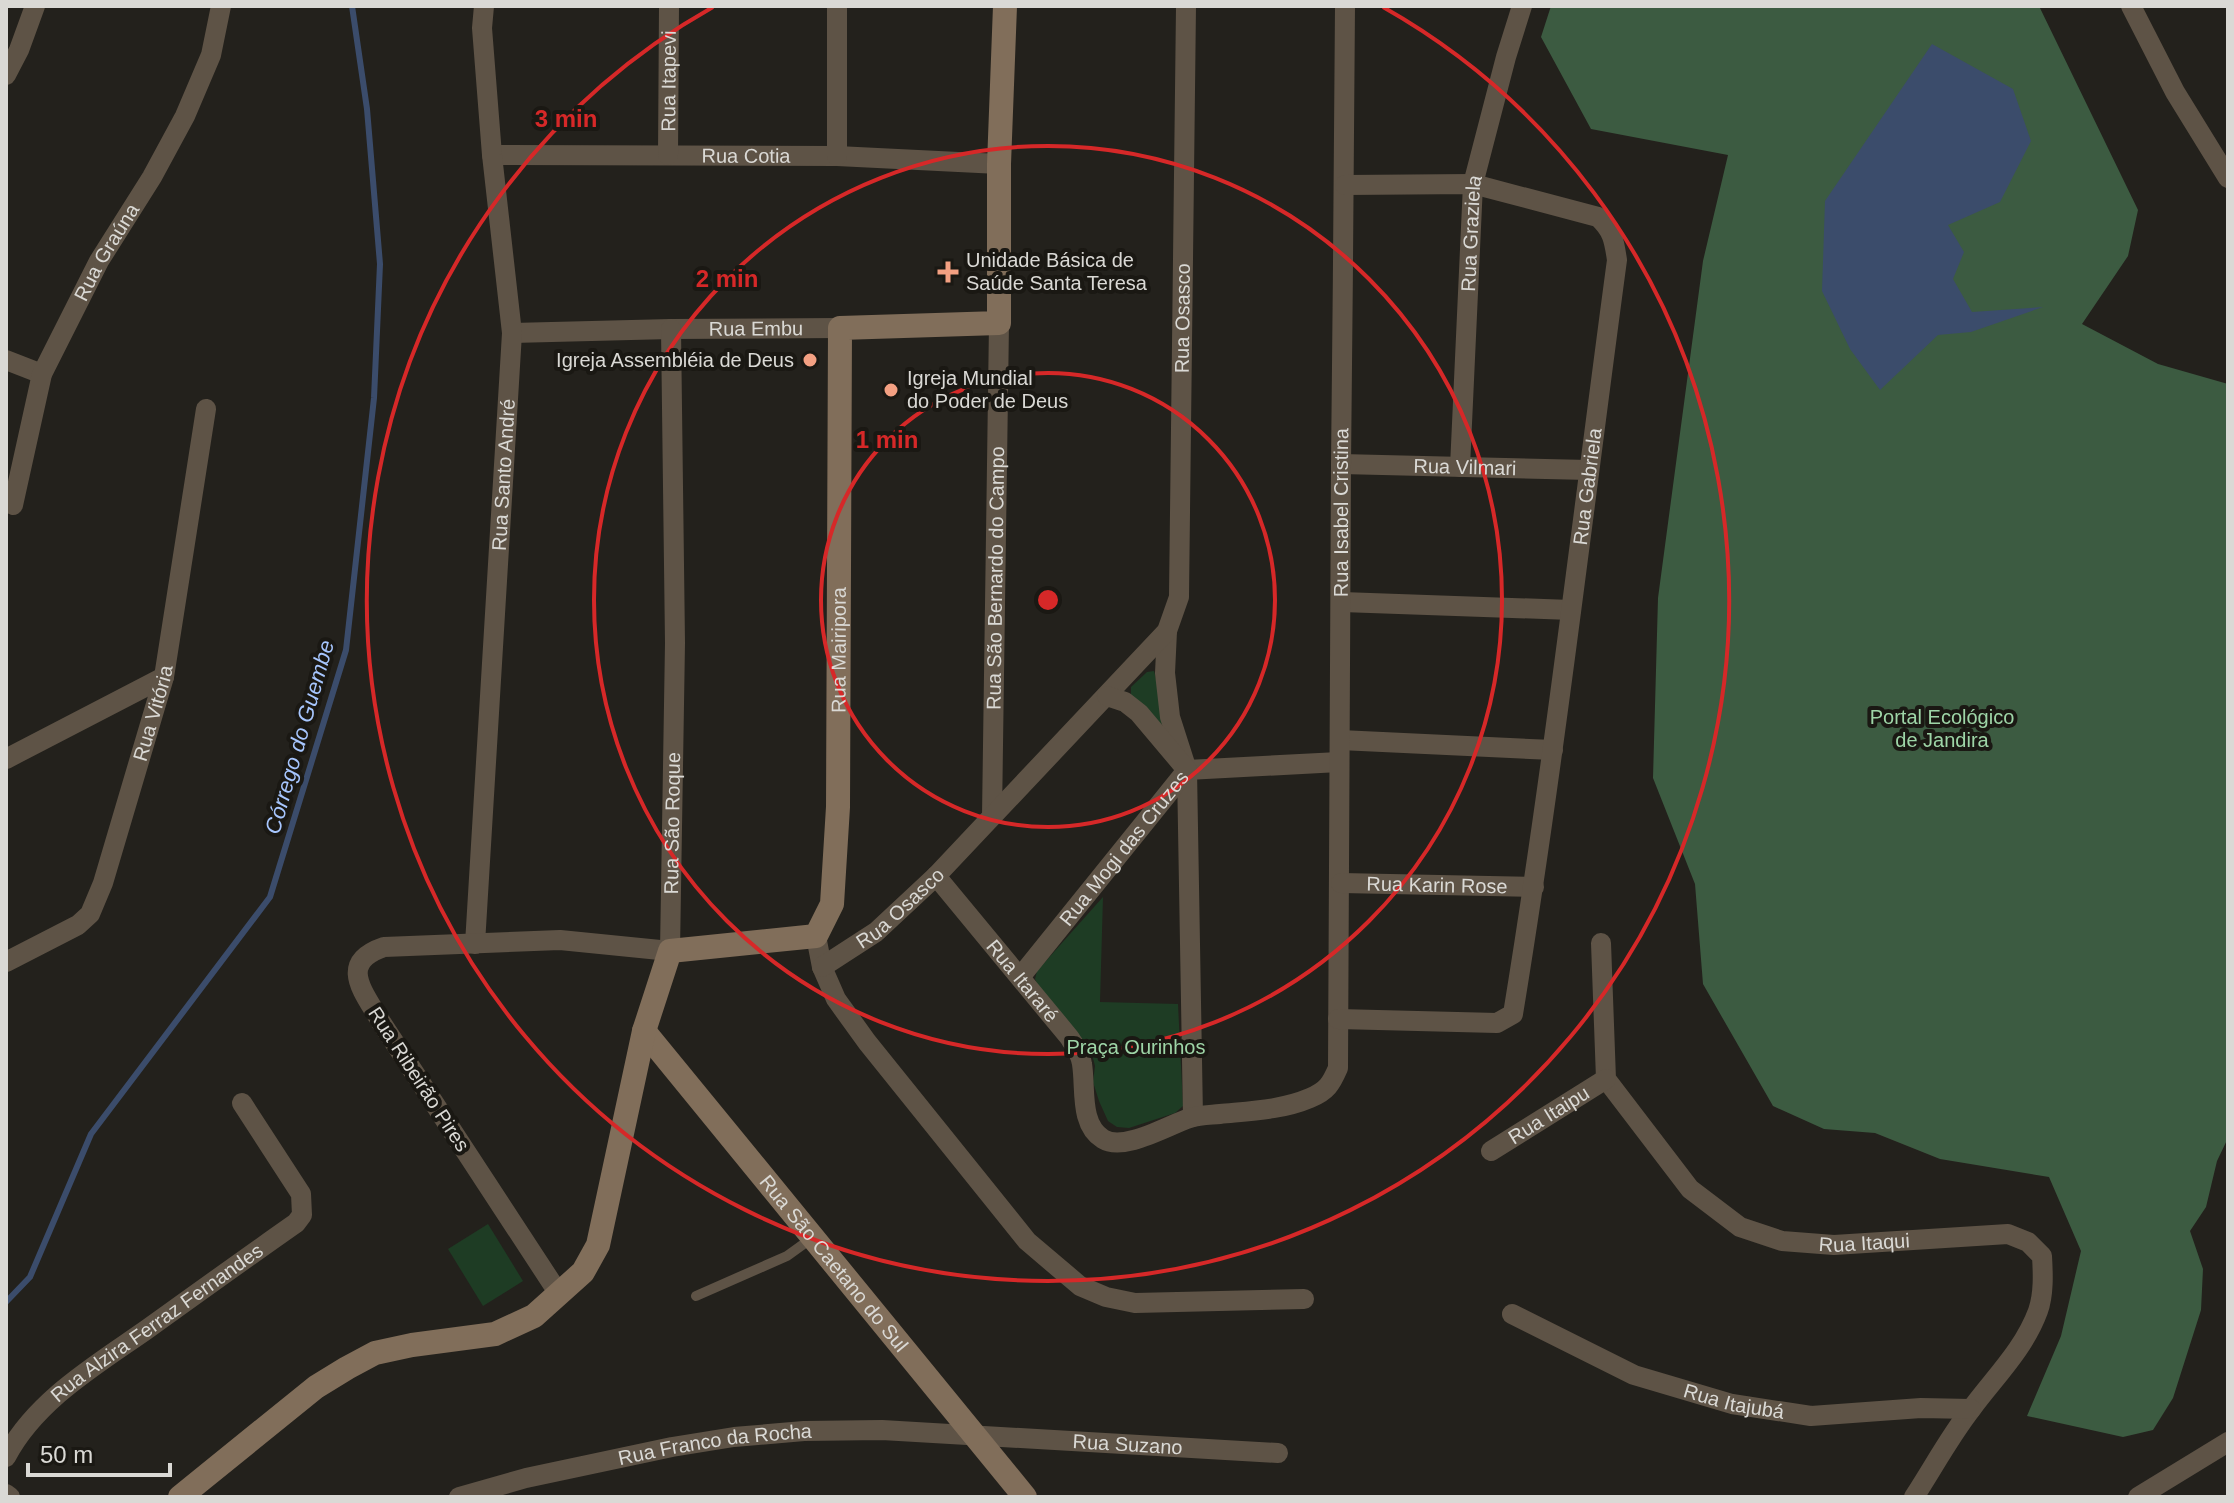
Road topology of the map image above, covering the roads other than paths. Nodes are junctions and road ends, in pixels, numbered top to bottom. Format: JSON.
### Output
{"nodes":[{"id":1,"x":35,"y":6,"type":"edge"},
{"id":2,"x":221,"y":6,"type":"edge"},
{"id":3,"x":484,"y":6,"type":"edge"},
{"id":4,"x":669,"y":6,"type":"edge"},
{"id":5,"x":837,"y":6,"type":"edge"},
{"id":6,"x":1005,"y":6,"type":"edge"},
{"id":7,"x":1186,"y":6,"type":"edge"},
{"id":8,"x":1345,"y":6,"type":"edge"},
{"id":9,"x":1522,"y":6,"type":"edge"},
{"id":10,"x":2131,"y":6,"type":"edge"},
{"id":11,"x":6,"y":75,"type":"edge"},
{"id":12,"x":492,"y":155,"type":"junction"},
{"id":13,"x":668,"y":155,"type":"junction"},
{"id":14,"x":837,"y":156,"type":"junction"},
{"id":15,"x":999,"y":164,"type":"junction"},
{"id":16,"x":2228,"y":178,"type":"edge"},
{"id":17,"x":1473,"y":184,"type":"junction"},
{"id":18,"x":1345,"y":185,"type":"junction"},
{"id":19,"x":999,"y":323,"type":"junction"},
{"id":20,"x":840,"y":328,"type":"junction"},
{"id":21,"x":671,"y":329,"type":"junction"},
{"id":22,"x":512,"y":333,"type":"junction"},
{"id":23,"x":6,"y":360,"type":"edge"},
{"id":24,"x":42,"y":374,"type":"junction"},
{"id":25,"x":206,"y":409,"type":"dead end"},
{"id":26,"x":1341,"y":464,"type":"junction"},
{"id":27,"x":1460,"y":467,"type":"junction"},
{"id":28,"x":1589,"y":470,"type":"junction"},
{"id":29,"x":13,"y":505,"type":"dead end"},
{"id":30,"x":1342,"y":602,"type":"junction"},
{"id":31,"x":1571,"y":610,"type":"junction"},
{"id":32,"x":1167,"y":631,"type":"junction"},
{"id":33,"x":164,"y":677,"type":"junction"},
{"id":34,"x":1107,"y":696,"type":"junction"},
{"id":35,"x":1340,"y":740,"type":"junction"},
{"id":36,"x":1553,"y":750,"type":"junction"},
{"id":37,"x":6,"y":759,"type":"edge"},
{"id":38,"x":1339,"y":762,"type":"junction"},
{"id":39,"x":1187,"y":770,"type":"junction"},
{"id":40,"x":992,"y":816,"type":"junction"},
{"id":41,"x":936,"y":876,"type":"junction"},
{"id":42,"x":1341,"y":883,"type":"junction"},
{"id":43,"x":1534,"y":887,"type":"junction"},
{"id":44,"x":816,"y":936,"type":"junction"},
{"id":45,"x":1601,"y":943,"type":"dead end"},
{"id":46,"x":475,"y":944,"type":"junction"},
{"id":47,"x":670,"y":951,"type":"junction"},
{"id":48,"x":6,"y":962,"type":"edge"},
{"id":49,"x":822,"y":967,"type":"junction"},
{"id":50,"x":1021,"y":976,"type":"junction"},
{"id":51,"x":1338,"y":1019,"type":"junction"},
{"id":52,"x":644,"y":1031,"type":"junction"},
{"id":53,"x":1606,"y":1079,"type":"junction"},
{"id":54,"x":242,"y":1103,"type":"dead end"},
{"id":55,"x":1193,"y":1117,"type":"junction"},
{"id":56,"x":1491,"y":1151,"type":"dead end"},
{"id":57,"x":814,"y":1236,"type":"junction"},
{"id":58,"x":559,"y":1294,"type":"junction"},
{"id":59,"x":696,"y":1296,"type":"dead end"},
{"id":60,"x":1304,"y":1299,"type":"dead end"},
{"id":61,"x":1512,"y":1314,"type":"dead end"},
{"id":62,"x":1971,"y":1409,"type":"junction"},
{"id":63,"x":976,"y":1436,"type":"junction"},
{"id":64,"x":2228,"y":1442,"type":"edge"},
{"id":65,"x":1278,"y":1453,"type":"dead end"},
{"id":66,"x":6,"y":1457,"type":"edge"},
{"id":67,"x":180,"y":1497,"type":"edge"},
{"id":68,"x":459,"y":1497,"type":"edge"},
{"id":69,"x":1025,"y":1497,"type":"edge"},
{"id":70,"x":1914,"y":1497,"type":"edge"},
{"id":71,"x":2138,"y":1497,"type":"edge"}],
"edges":[{"from":1,"to":11,"type":"street"},
{"from":2,"to":24,"type":"street","name":"Rua Graúna"},
{"from":3,"to":12,"type":"street","name":"Rua Santo André"},
{"from":4,"to":13,"type":"street","name":"Rua Itapevi"},
{"from":5,"to":14,"type":"street"},
{"from":6,"to":15,"type":"street","name":"Rua São Bernardo do Campo"},
{"from":7,"to":32,"type":"street","name":"Rua Osasco"},
{"from":8,"to":18,"type":"street","name":"Rua Isabel Cristina"},
{"from":9,"to":17,"type":"street","name":"Rua Graziela"},
{"from":10,"to":16,"type":"street"},
{"from":12,"to":13,"type":"street","name":"Rua Cotia"},
{"from":12,"to":22,"type":"street","name":"Rua Santo André"},
{"from":13,"to":14,"type":"street","name":"Rua Cotia"},
{"from":14,"to":15,"type":"street","name":"Rua Cotia"},
{"from":15,"to":19,"type":"street","name":"Rua São Bernardo do Campo"},
{"from":17,"to":18,"type":"street","name":"Rua Gabriela"},
{"from":17,"to":27,"type":"street","name":"Rua Graziela"},
{"from":17,"to":28,"type":"street","name":"Rua Gabriela"},
{"from":18,"to":26,"type":"street","name":"Rua Isabel Cristina"},
{"from":19,"to":20,"type":"street","name":"Rua Embu"},
{"from":19,"to":40,"type":"street","name":"Rua São Bernardo do Campo"},
{"from":20,"to":21,"type":"street","name":"Rua Embu"},
{"from":20,"to":44,"type":"street","name":"Rua Mairipora"},
{"from":21,"to":22,"type":"street","name":"Rua Embu"},
{"from":21,"to":47,"type":"street","name":"Rua São Roque"},
{"from":22,"to":46,"type":"street","name":"Rua Santo André"},
{"from":23,"to":24,"type":"street"},
{"from":24,"to":29,"type":"street","name":"Rua Graúna"},
{"from":25,"to":33,"type":"street","name":"Rua Vitória"},
{"from":26,"to":27,"type":"street","name":"Rua Vilmari"},
{"from":26,"to":30,"type":"street","name":"Rua Isabel Cristina"},
{"from":27,"to":28,"type":"street","name":"Rua Vilmari"},
{"from":28,"to":31,"type":"street","name":"Rua Gabriela"},
{"from":30,"to":31,"type":"street"},
{"from":30,"to":35,"type":"street","name":"Rua Isabel Cristina"},
{"from":31,"to":36,"type":"street","name":"Rua Gabriela"},
{"from":32,"to":34,"type":"street","name":"Rua Osasco"},
{"from":32,"to":39,"type":"street","name":"Rua Osasco"},
{"from":33,"to":37,"type":"street"},
{"from":33,"to":48,"type":"street","name":"Rua Vitória"},
{"from":34,"to":39,"type":"street","name":"Rua Mogi das Cruzes"},
{"from":34,"to":40,"type":"street","name":"Rua Osasco"},
{"from":35,"to":36,"type":"street"},
{"from":35,"to":38,"type":"street","name":"Rua Isabel Cristina"},
{"from":36,"to":43,"type":"street","name":"Rua Gabriela"},
{"from":38,"to":39,"type":"street"},
{"from":38,"to":42,"type":"street","name":"Rua Isabel Cristina"},
{"from":39,"to":50,"type":"street","name":"Rua Mogi das Cruzes"},
{"from":39,"to":55,"type":"street","name":"Rua Osasco"},
{"from":40,"to":41,"type":"street","name":"Rua Osasco"},
{"from":41,"to":49,"type":"street","name":"Rua Osasco"},
{"from":41,"to":50,"type":"street","name":"Rua Itararé"},
{"from":42,"to":43,"type":"street","name":"Rua Karin Rose"},
{"from":42,"to":51,"type":"street","name":"Rua Isabel Cristina"},
{"from":43,"to":51,"type":"street","name":"Rua Gabriela"},
{"from":44,"to":47,"type":"street"},
{"from":44,"to":49,"type":"street"},
{"from":45,"to":53,"type":"street"},
{"from":46,"to":47,"type":"street","name":"Rua Ribeirão Pires"},
{"from":46,"to":58,"type":"street","name":"Rua Ribeirão Pires"},
{"from":47,"to":52,"type":"street","name":"Rua São Roque"},
{"from":49,"to":60,"type":"street"},
{"from":50,"to":55,"type":"street","name":"Rua Itararé"},
{"from":51,"to":55,"type":"street","name":"Rua Isabel Cristina"},
{"from":52,"to":57,"type":"street","name":"Rua São Caetano do Sul"},
{"from":52,"to":58,"type":"street","name":"Rua São Roque"},
{"from":53,"to":56,"type":"street","name":"Rua Itaipu"},
{"from":53,"to":62,"type":"street","name":"Rua Itaqui"},
{"from":54,"to":66,"type":"street","name":"Rua Alzira Ferraz Fernandes"},
{"from":57,"to":59,"type":"lane"},
{"from":57,"to":63,"type":"street","name":"Rua São Caetano do Sul"},
{"from":58,"to":67,"type":"street","name":"Rua São Roque"},
{"from":61,"to":62,"type":"street","name":"Rua Itajubá"},
{"from":62,"to":70,"type":"street","name":"Rua Itaqui"},
{"from":63,"to":65,"type":"street","name":"Rua Suzano"},
{"from":63,"to":68,"type":"street","name":"Rua Franco da Rocha"},
{"from":63,"to":69,"type":"street","name":"Rua São Caetano do Sul"},
{"from":64,"to":71,"type":"street"}]}
